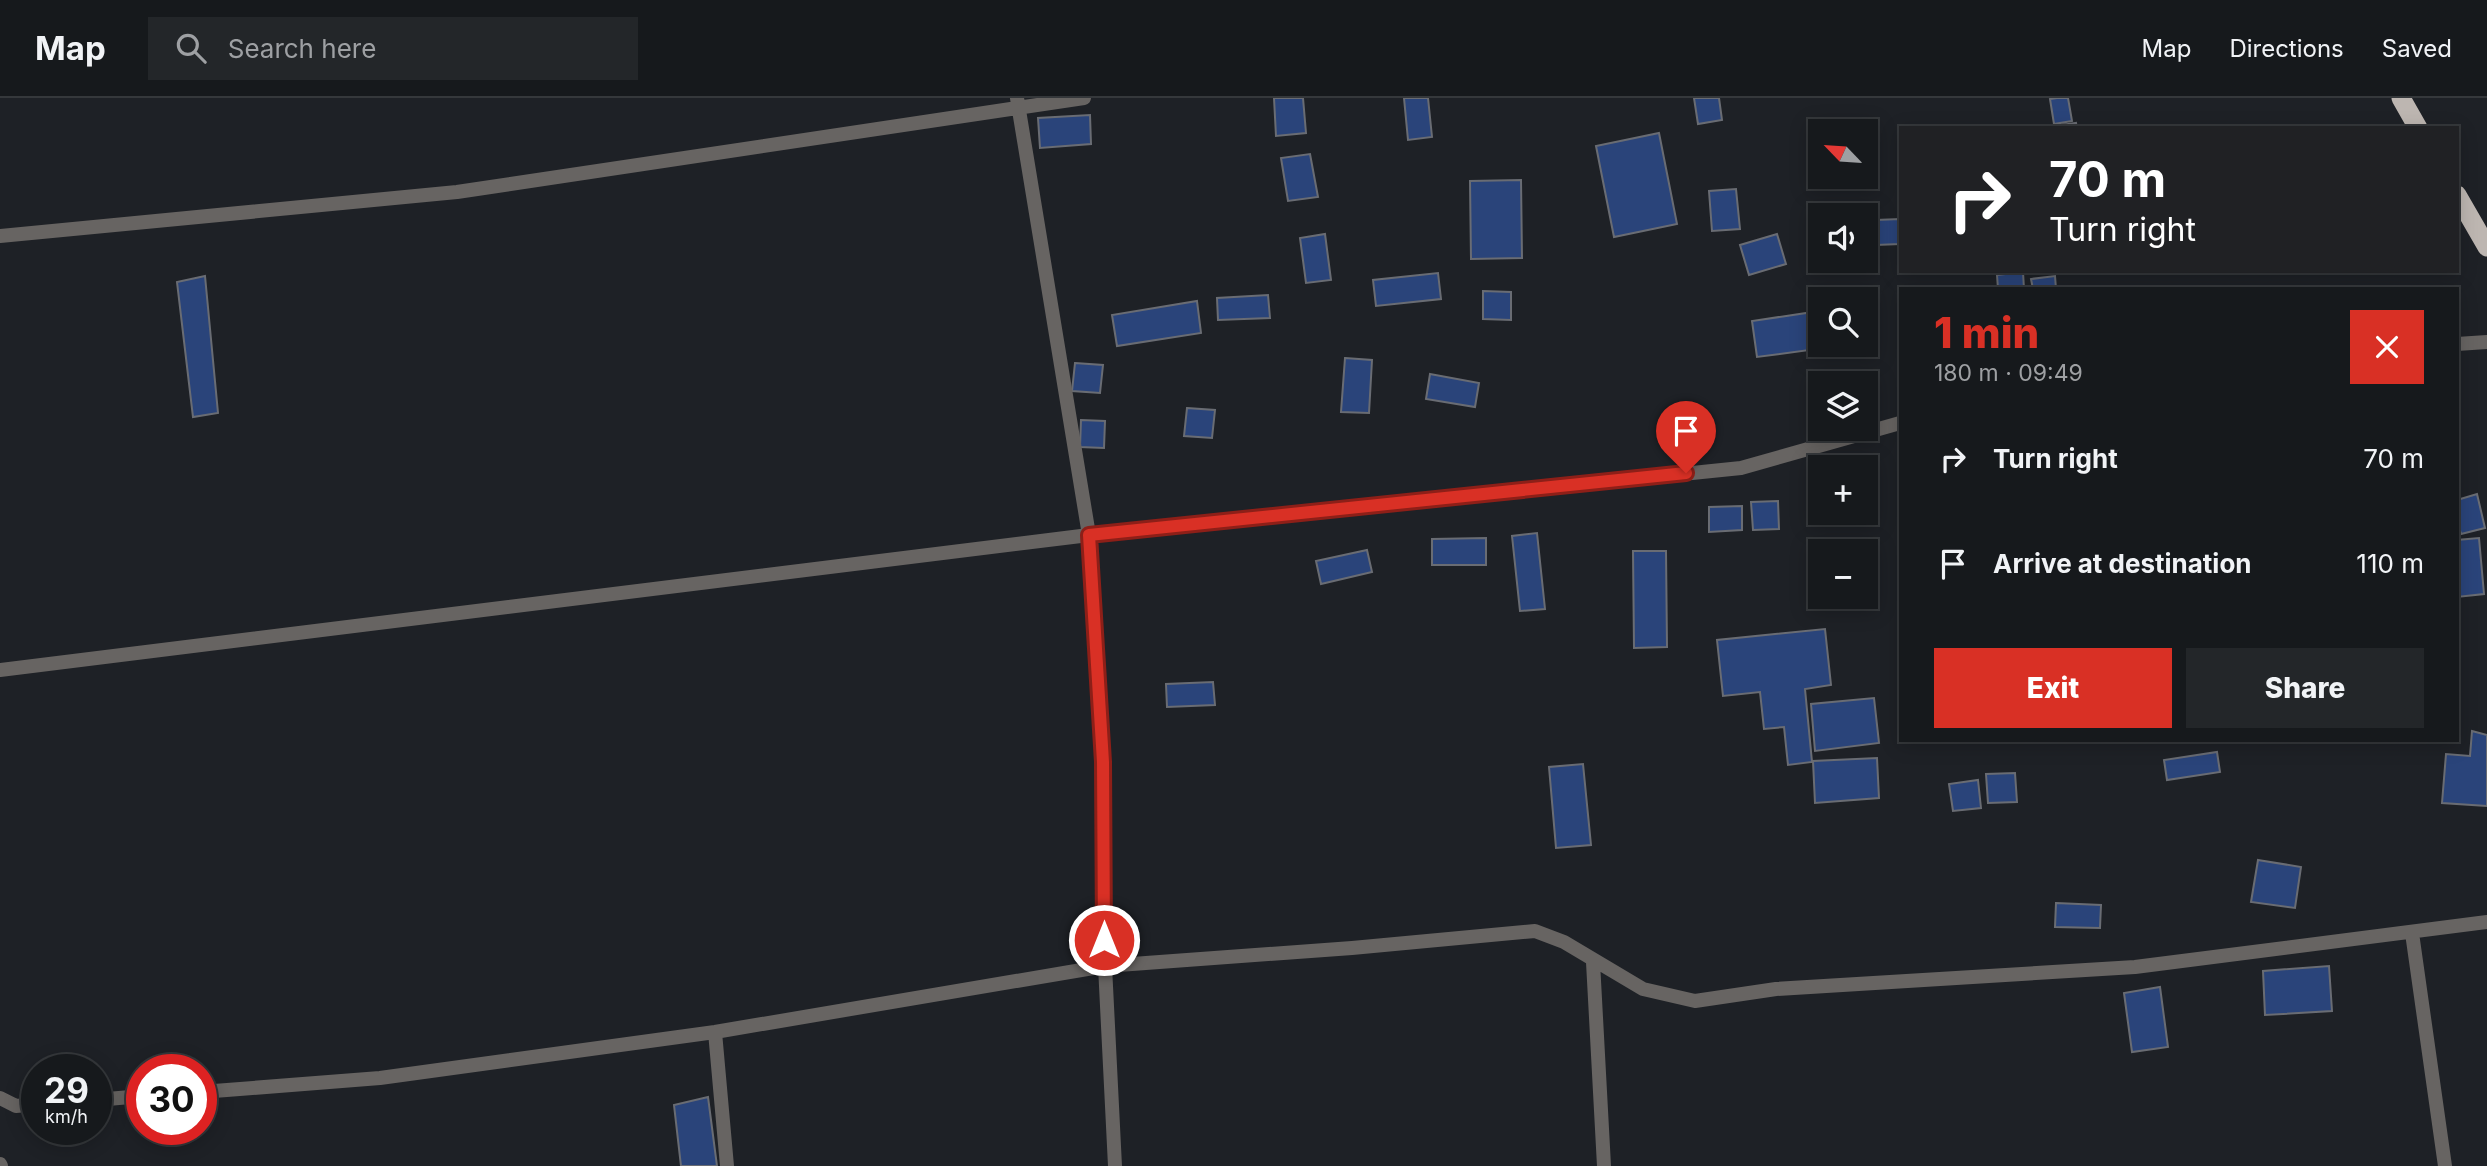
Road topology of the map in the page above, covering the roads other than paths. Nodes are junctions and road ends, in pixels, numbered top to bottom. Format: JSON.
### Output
{"nodes":[{"id":1,"x":1084,"y":98,"type":"edge"},
{"id":2,"x":2401,"y":98,"type":"edge"},
{"id":3,"x":1017,"y":103,"type":"edge"},
{"id":4,"x":2417,"y":126,"type":"edge"},
{"id":5,"x":2459,"y":198,"type":"edge"},
{"id":6,"x":0,"y":236,"type":"edge"},
{"id":7,"x":2487,"y":247,"type":"edge"},
{"id":8,"x":2487,"y":342,"type":"edge"},
{"id":9,"x":2459,"y":344,"type":"edge"},
{"id":10,"x":1899,"y":424,"type":"edge"},
{"id":11,"x":1089,"y":535,"type":"junction"},
{"id":12,"x":0,"y":670,"type":"edge"},
{"id":13,"x":2487,"y":922,"type":"edge"},
{"id":14,"x":2412,"y":933,"type":"junction"},
{"id":15,"x":1593,"y":962,"type":"junction"},
{"id":16,"x":1105,"y":966,"type":"junction"},
{"id":17,"x":715,"y":1032,"type":"junction"},
{"id":18,"x":217,"y":1091,"type":"edge"},
{"id":19,"x":0,"y":1098,"type":"edge"},
{"id":20,"x":21,"y":1106,"type":"edge"},
{"id":21,"x":727,"y":1166,"type":"edge"},
{"id":22,"x":1115,"y":1166,"type":"edge"},
{"id":23,"x":1604,"y":1166,"type":"edge"},
{"id":24,"x":2445,"y":1166,"type":"edge"}],
"edges":[{"from":1,"to":3,"type":"street"},
{"from":2,"to":4,"type":"highway"},
{"from":3,"to":6,"type":"street"},
{"from":3,"to":11,"type":"street"},
{"from":5,"to":7,"type":"highway"},
{"from":8,"to":9,"type":"street"},
{"from":10,"to":11,"type":"street"},
{"from":11,"to":12,"type":"street"},
{"from":11,"to":16,"type":"street"},
{"from":13,"to":14,"type":"street"},
{"from":14,"to":15,"type":"street"},
{"from":14,"to":24,"type":"street"},
{"from":15,"to":16,"type":"street"},
{"from":15,"to":23,"type":"street"},
{"from":16,"to":17,"type":"street"},
{"from":16,"to":22,"type":"street"},
{"from":17,"to":18,"type":"street"},
{"from":17,"to":21,"type":"street"},
{"from":19,"to":20,"type":"street"}]}
